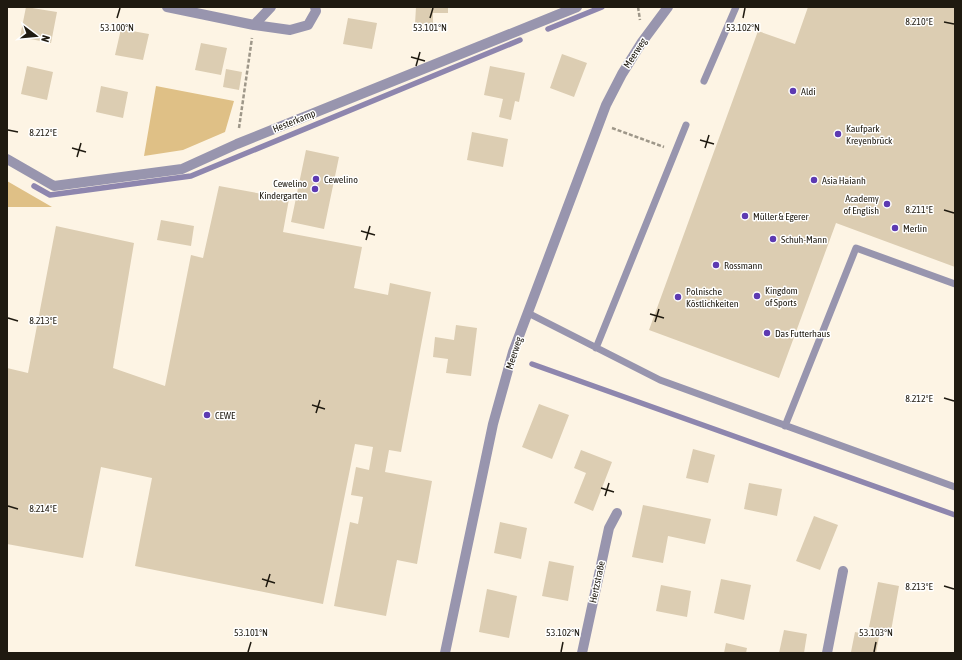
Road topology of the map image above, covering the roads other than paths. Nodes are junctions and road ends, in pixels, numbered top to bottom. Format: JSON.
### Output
{"nodes":[{"id":1,"x":167,"y":7,"type":"edge"},
{"id":2,"x":271,"y":7,"type":"edge"},
{"id":3,"x":315,"y":7,"type":"edge"},
{"id":4,"x":578,"y":7,"type":"edge"},
{"id":5,"x":668,"y":7,"type":"edge"},
{"id":6,"x":736,"y":7,"type":"edge"},
{"id":7,"x":254,"y":25,"type":"junction"},
{"id":8,"x":704,"y":81,"type":"dead end"},
{"id":9,"x":686,"y":125,"type":"dead end"},
{"id":10,"x":7,"y":159,"type":"edge"},
{"id":11,"x":955,"y":284,"type":"edge"},
{"id":12,"x":528,"y":313,"type":"junction"},
{"id":13,"x":596,"y":348,"type":"junction"},
{"id":14,"x":786,"y":426,"type":"junction"},
{"id":15,"x":955,"y":487,"type":"edge"},
{"id":16,"x":617,"y":513,"type":"dead end"},
{"id":17,"x":843,"y":571,"type":"dead end"},
{"id":18,"x":445,"y":653,"type":"edge"},
{"id":19,"x":582,"y":653,"type":"edge"},
{"id":20,"x":827,"y":653,"type":"edge"}],
"edges":[{"from":1,"to":7,"type":"street"},
{"from":2,"to":7,"type":"street"},
{"from":3,"to":7,"type":"street"},
{"from":4,"to":10,"type":"street","name":"Hesterkamp"},
{"from":5,"to":12,"type":"street","name":"Meerweg"},
{"from":6,"to":8,"type":"lane"},
{"from":9,"to":13,"type":"lane"},
{"from":11,"to":14,"type":"lane"},
{"from":12,"to":13,"type":"lane"},
{"from":12,"to":18,"type":"street","name":"Meerweg"},
{"from":13,"to":14,"type":"lane"},
{"from":14,"to":15,"type":"lane"},
{"from":16,"to":19,"type":"street","name":"Hertzstraße"},
{"from":17,"to":20,"type":"street"}]}
